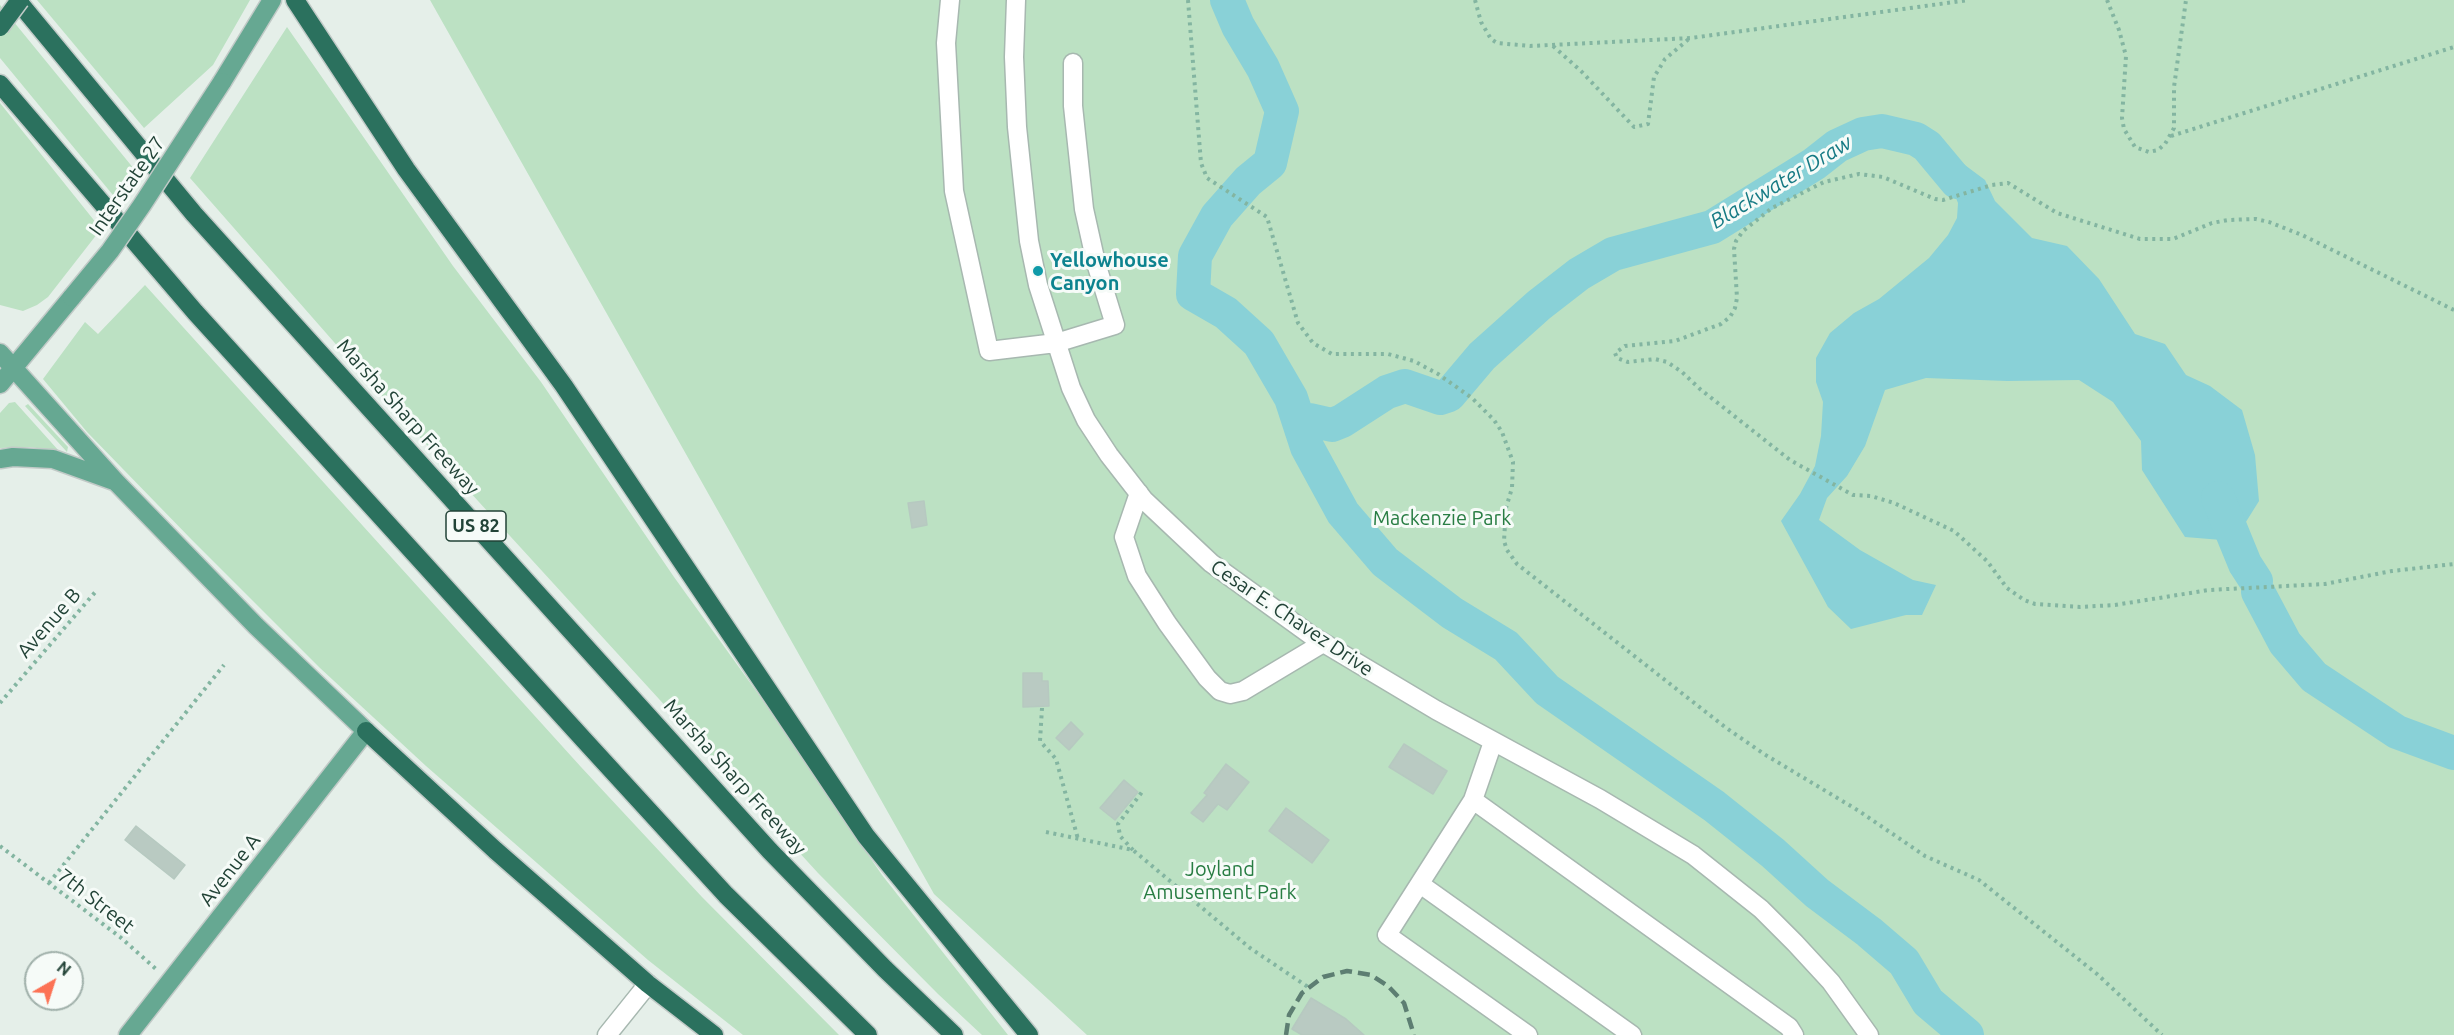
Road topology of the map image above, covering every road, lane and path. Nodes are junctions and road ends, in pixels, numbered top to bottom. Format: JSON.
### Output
{"nodes":[{"id":1,"x":18,"y":0,"type":"edge"},
{"id":2,"x":272,"y":0,"type":"edge"},
{"id":3,"x":295,"y":0,"type":"edge"},
{"id":4,"x":950,"y":0,"type":"edge"},
{"id":5,"x":1016,"y":0,"type":"edge"},
{"id":6,"x":1188,"y":0,"type":"edge"},
{"id":7,"x":1475,"y":0,"type":"edge"},
{"id":8,"x":1969,"y":0,"type":"edge"},
{"id":9,"x":2107,"y":0,"type":"edge"},
{"id":10,"x":2186,"y":0,"type":"edge"},
{"id":11,"x":0,"y":27,"type":"edge"},
{"id":12,"x":1691,"y":38,"type":"junction"},
{"id":13,"x":1553,"y":46,"type":"junction"},
{"id":14,"x":2454,"y":47,"type":"edge"},
{"id":15,"x":1073,"y":63,"type":"dead end"},
{"id":16,"x":0,"y":84,"type":"edge"},
{"id":17,"x":2170,"y":136,"type":"junction"},
{"id":18,"x":2454,"y":310,"type":"edge"},
{"id":19,"x":1056,"y":343,"type":"junction"},
{"id":20,"x":0,"y":353,"type":"edge"},
{"id":21,"x":13,"y":369,"type":"junction"},
{"id":22,"x":0,"y":384,"type":"edge"},
{"id":23,"x":0,"y":459,"type":"edge"},
{"id":24,"x":116,"y":482,"type":"junction"},
{"id":25,"x":1139,"y":493,"type":"junction"},
{"id":26,"x":2454,"y":564,"type":"edge"},
{"id":27,"x":97,"y":590,"type":"dead end"},
{"id":28,"x":1323,"y":643,"type":"junction"},
{"id":29,"x":224,"y":665,"type":"dead end"},
{"id":30,"x":0,"y":703,"type":"edge"},
{"id":31,"x":1042,"y":708,"type":"dead end"},
{"id":32,"x":366,"y":731,"type":"junction"},
{"id":33,"x":1493,"y":742,"type":"junction"},
{"id":34,"x":1142,"y":792,"type":"dead end"},
{"id":35,"x":1473,"y":800,"type":"junction"},
{"id":36,"x":1046,"y":832,"type":"dead end"},
{"id":37,"x":1078,"y":839,"type":"junction"},
{"id":38,"x":0,"y":846,"type":"edge"},
{"id":39,"x":1133,"y":850,"type":"junction"},
{"id":40,"x":49,"y":883,"type":"junction"},
{"id":41,"x":1420,"y":884,"type":"junction"},
{"id":42,"x":171,"y":982,"type":"junction"},
{"id":43,"x":648,"y":984,"type":"junction"},
{"id":44,"x":1308,"y":987,"type":"dead end"},
{"id":45,"x":128,"y":1035,"type":"edge"},
{"id":46,"x":607,"y":1035,"type":"edge"},
{"id":47,"x":714,"y":1035,"type":"edge"},
{"id":48,"x":868,"y":1035,"type":"edge"},
{"id":49,"x":954,"y":1035,"type":"edge"},
{"id":50,"x":1029,"y":1035,"type":"edge"},
{"id":51,"x":1528,"y":1035,"type":"edge"},
{"id":52,"x":1632,"y":1035,"type":"edge"},
{"id":53,"x":1794,"y":1035,"type":"edge"},
{"id":54,"x":1869,"y":1035,"type":"edge"},
{"id":55,"x":2162,"y":1035,"type":"edge"}],
"edges":[{"from":1,"to":11,"type":"highway","bridge":true},
{"from":1,"to":49,"type":"highway","name":"Marsha Sharp Freeway","number":"US 82"},
{"from":2,"to":21,"type":"main road","name":"Interstate 27","bridge":true},
{"from":3,"to":50,"type":"highway"},
{"from":4,"to":19,"type":"street"},
{"from":5,"to":19,"type":"street","name":"Cesar E. Chavez Drive"},
{"from":6,"to":55,"type":"path"},
{"from":7,"to":13,"type":"path"},
{"from":8,"to":12,"type":"path"},
{"from":9,"to":17,"type":"path"},
{"from":10,"to":17,"type":"path"},
{"from":12,"to":13,"type":"path"},
{"from":12,"to":13,"type":"path"},
{"from":14,"to":17,"type":"path"},
{"from":15,"to":19,"type":"street"},
{"from":16,"to":48,"type":"highway"},
{"from":18,"to":26,"type":"path"},
{"from":19,"to":25,"type":"street","name":"Cesar E. Chavez Drive"},
{"from":20,"to":21,"type":"main road"},
{"from":21,"to":22,"type":"main road","name":"Interstate 27"},
{"from":21,"to":24,"type":"main road"},
{"from":23,"to":24,"type":"main road"},
{"from":24,"to":32,"type":"main road"},
{"from":25,"to":28,"type":"street","name":"Cesar E. Chavez Drive"},
{"from":25,"to":28,"type":"street"},
{"from":27,"to":30,"type":"path","name":"Avenue B"},
{"from":28,"to":33,"type":"street","name":"Cesar E. Chavez Drive"},
{"from":29,"to":40,"type":"path"},
{"from":31,"to":37,"type":"path"},
{"from":32,"to":42,"type":"main road","name":"Avenue A"},
{"from":32,"to":43,"type":"highway"},
{"from":33,"to":35,"type":"street"},
{"from":33,"to":54,"type":"street","name":"Cesar E. Chavez Drive"},
{"from":34,"to":39,"type":"path"},
{"from":35,"to":41,"type":"street"},
{"from":35,"to":53,"type":"street"},
{"from":36,"to":37,"type":"path"},
{"from":37,"to":39,"type":"path"},
{"from":38,"to":40,"type":"path","name":"7th Street"},
{"from":39,"to":44,"type":"path"},
{"from":40,"to":42,"type":"path","name":"7th Street"},
{"from":41,"to":51,"type":"street"},
{"from":41,"to":52,"type":"street"},
{"from":42,"to":45,"type":"main road","name":"Avenue A"},
{"from":43,"to":46,"type":"street"},
{"from":43,"to":47,"type":"highway"}]}
